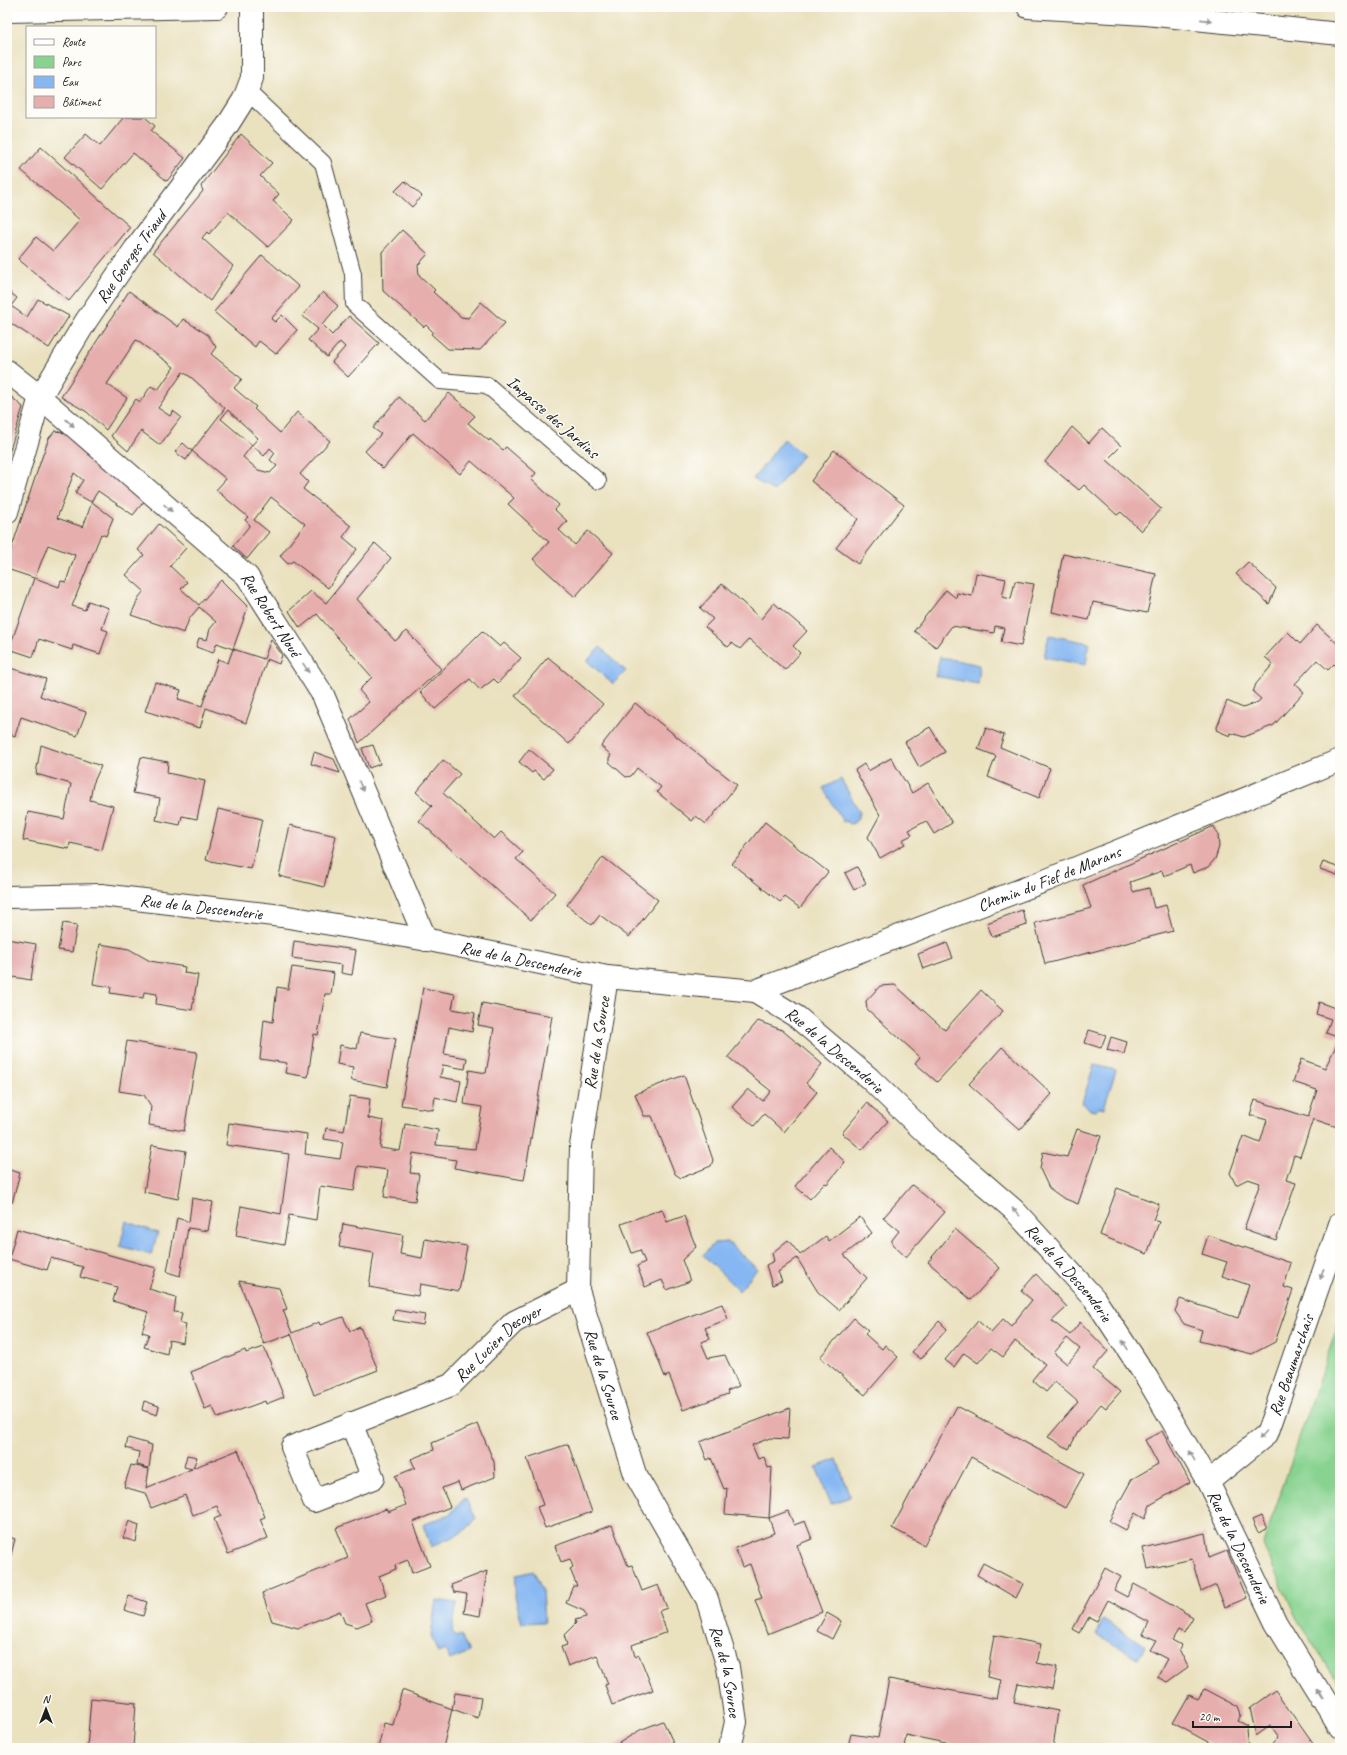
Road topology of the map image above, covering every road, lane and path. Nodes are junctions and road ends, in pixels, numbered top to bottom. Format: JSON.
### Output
{"nodes":[{"id":1,"x":217,"y":7,"type":"edge"},
{"id":2,"x":252,"y":7,"type":"edge"},
{"id":3,"x":1028,"y":7,"type":"edge"},
{"id":4,"x":7,"y":11,"type":"edge"},
{"id":5,"x":1340,"y":34,"type":"edge"},
{"id":6,"x":249,"y":85,"type":"junction"},
{"id":7,"x":7,"y":371,"type":"edge"},
{"id":8,"x":40,"y":397,"type":"junction"},
{"id":9,"x":598,"y":481,"type":"dead end"},
{"id":10,"x":7,"y":512,"type":"edge"},
{"id":11,"x":1340,"y":760,"type":"edge"},
{"id":12,"x":7,"y":897,"type":"edge"},
{"id":13,"x":426,"y":940,"type":"junction"},
{"id":14,"x":607,"y":977,"type":"junction"},
{"id":15,"x":755,"y":991,"type":"junction"},
{"id":16,"x":1340,"y":1224,"type":"edge"},
{"id":17,"x":578,"y":1290,"type":"junction"},
{"id":18,"x":351,"y":1423,"type":"dead end"},
{"id":19,"x":1208,"y":1482,"type":"junction"},
{"id":20,"x":1340,"y":1727,"type":"edge"},
{"id":21,"x":730,"y":1748,"type":"edge"}],
"edges":[{"from":1,"to":4,"type":"main road"},
{"from":2,"to":6,"type":"main road"},
{"from":3,"to":5,"type":"main road","one_way":true},
{"from":6,"to":8,"type":"main road","name":"Rue Georges Triaud"},
{"from":6,"to":9,"type":"lane","name":"Impasse des Jardins"},
{"from":7,"to":8,"type":"main road","name":"Rue Robert Noué"},
{"from":8,"to":10,"type":"main road","name":"Rue Georges Triaud"},
{"from":8,"to":13,"type":"main road","name":"Rue Robert Noué","one_way":true},
{"from":11,"to":15,"type":"main road","name":"Chemin du Fief de Marans"},
{"from":12,"to":13,"type":"main road","name":"Rue de la Descenderie"},
{"from":13,"to":14,"type":"main road","name":"Rue de la Descenderie"},
{"from":14,"to":15,"type":"main road","name":"Rue de la Descenderie"},
{"from":14,"to":17,"type":"main road","name":"Rue de la Source"},
{"from":19,"to":15,"type":"main road","name":"Rue de la Descenderie","one_way":true},
{"from":16,"to":19,"type":"main road","name":"Rue Beaumarchais","one_way":true},
{"from":17,"to":18,"type":"main road","name":"Rue Lucien Desoyer"},
{"from":17,"to":21,"type":"main road","name":"Rue de la Source"},
{"from":20,"to":19,"type":"main road","name":"Rue de la Descenderie","one_way":true}]}
